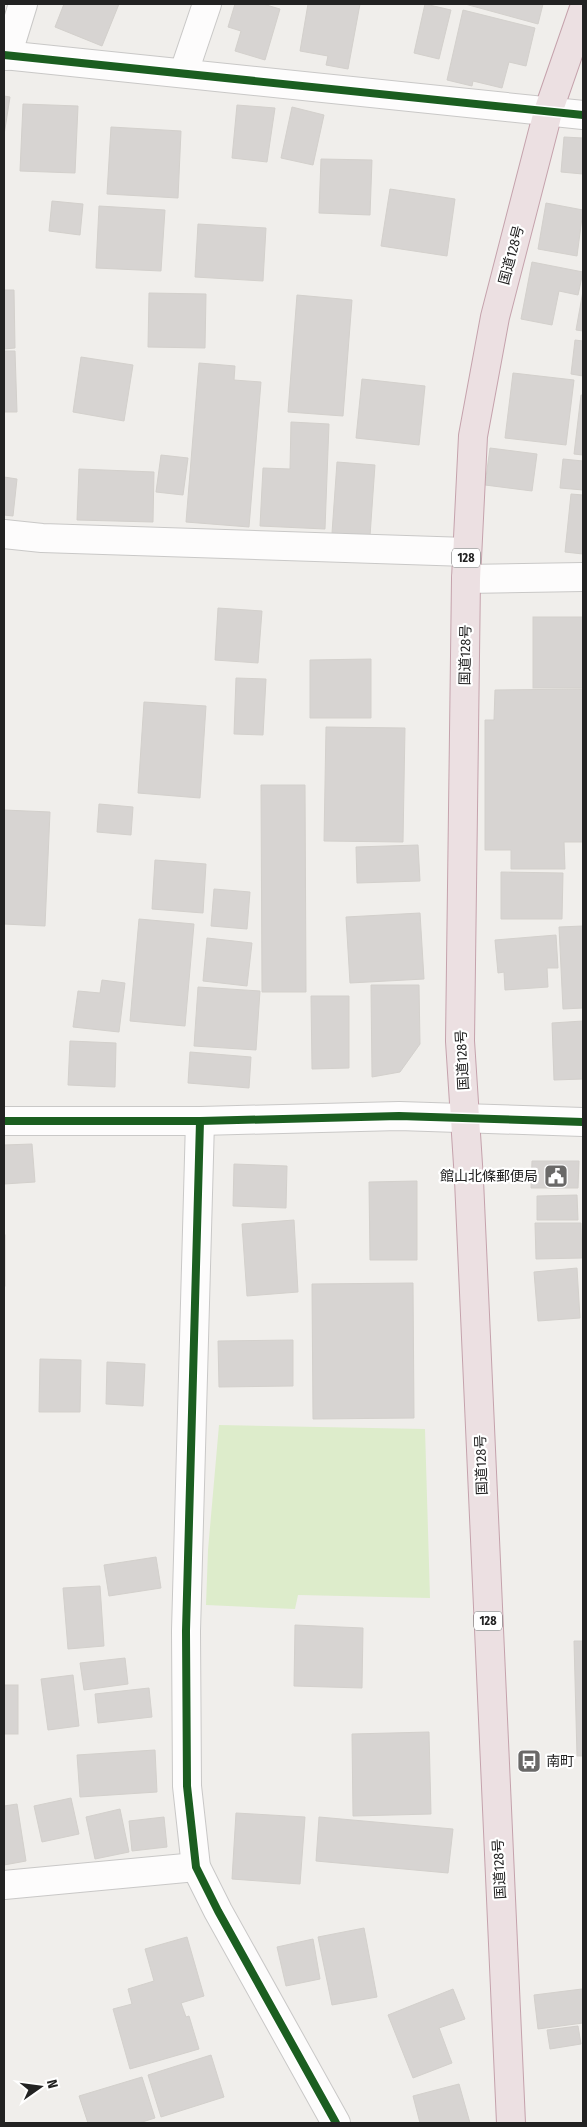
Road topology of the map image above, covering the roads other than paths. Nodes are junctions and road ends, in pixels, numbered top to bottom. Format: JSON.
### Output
{"nodes":[{"id":1,"x":23,"y":4,"type":"edge"},
{"id":2,"x":207,"y":4,"type":"edge"},
{"id":3,"x":583,"y":11,"type":"edge"},
{"id":4,"x":5,"y":55,"type":"edge"},
{"id":5,"x":184,"y":72,"type":"junction"},
{"id":6,"x":548,"y":112,"type":"junction"},
{"id":7,"x":583,"y":115,"type":"edge"},
{"id":8,"x":4,"y":534,"type":"edge"},
{"id":9,"x":467,"y":552,"type":"junction"},
{"id":10,"x":583,"y":577,"type":"edge"},
{"id":11,"x":466,"y":579,"type":"junction"},
{"id":12,"x":465,"y":1118,"type":"junction"},
{"id":13,"x":4,"y":1121,"type":"edge"},
{"id":14,"x":200,"y":1121,"type":"junction"},
{"id":15,"x":583,"y":1122,"type":"edge"},
{"id":16,"x":196,"y":1867,"type":"junction"},
{"id":17,"x":4,"y":1885,"type":"edge"},
{"id":18,"x":336,"y":2123,"type":"edge"},
{"id":19,"x":510,"y":2123,"type":"edge"}],
"edges":[{"from":1,"to":4,"type":"street"},
{"from":2,"to":5,"type":"street"},
{"from":3,"to":6,"type":"highway","name":"国道128号","number":"128"},
{"from":4,"to":5,"type":"street"},
{"from":5,"to":6,"type":"street"},
{"from":6,"to":7,"type":"street"},
{"from":6,"to":9,"type":"highway","name":"国道128号","number":"128"},
{"from":8,"to":9,"type":"street"},
{"from":9,"to":11,"type":"highway","name":"国道128号","number":"128"},
{"from":10,"to":11,"type":"street"},
{"from":11,"to":12,"type":"highway","name":"国道128号","number":"128"},
{"from":12,"to":14,"type":"street"},
{"from":12,"to":15,"type":"street"},
{"from":12,"to":19,"type":"highway","name":"国道128号","number":"128"},
{"from":13,"to":14,"type":"street"},
{"from":14,"to":16,"type":"street"},
{"from":16,"to":17,"type":"street"},
{"from":16,"to":18,"type":"street"}]}
